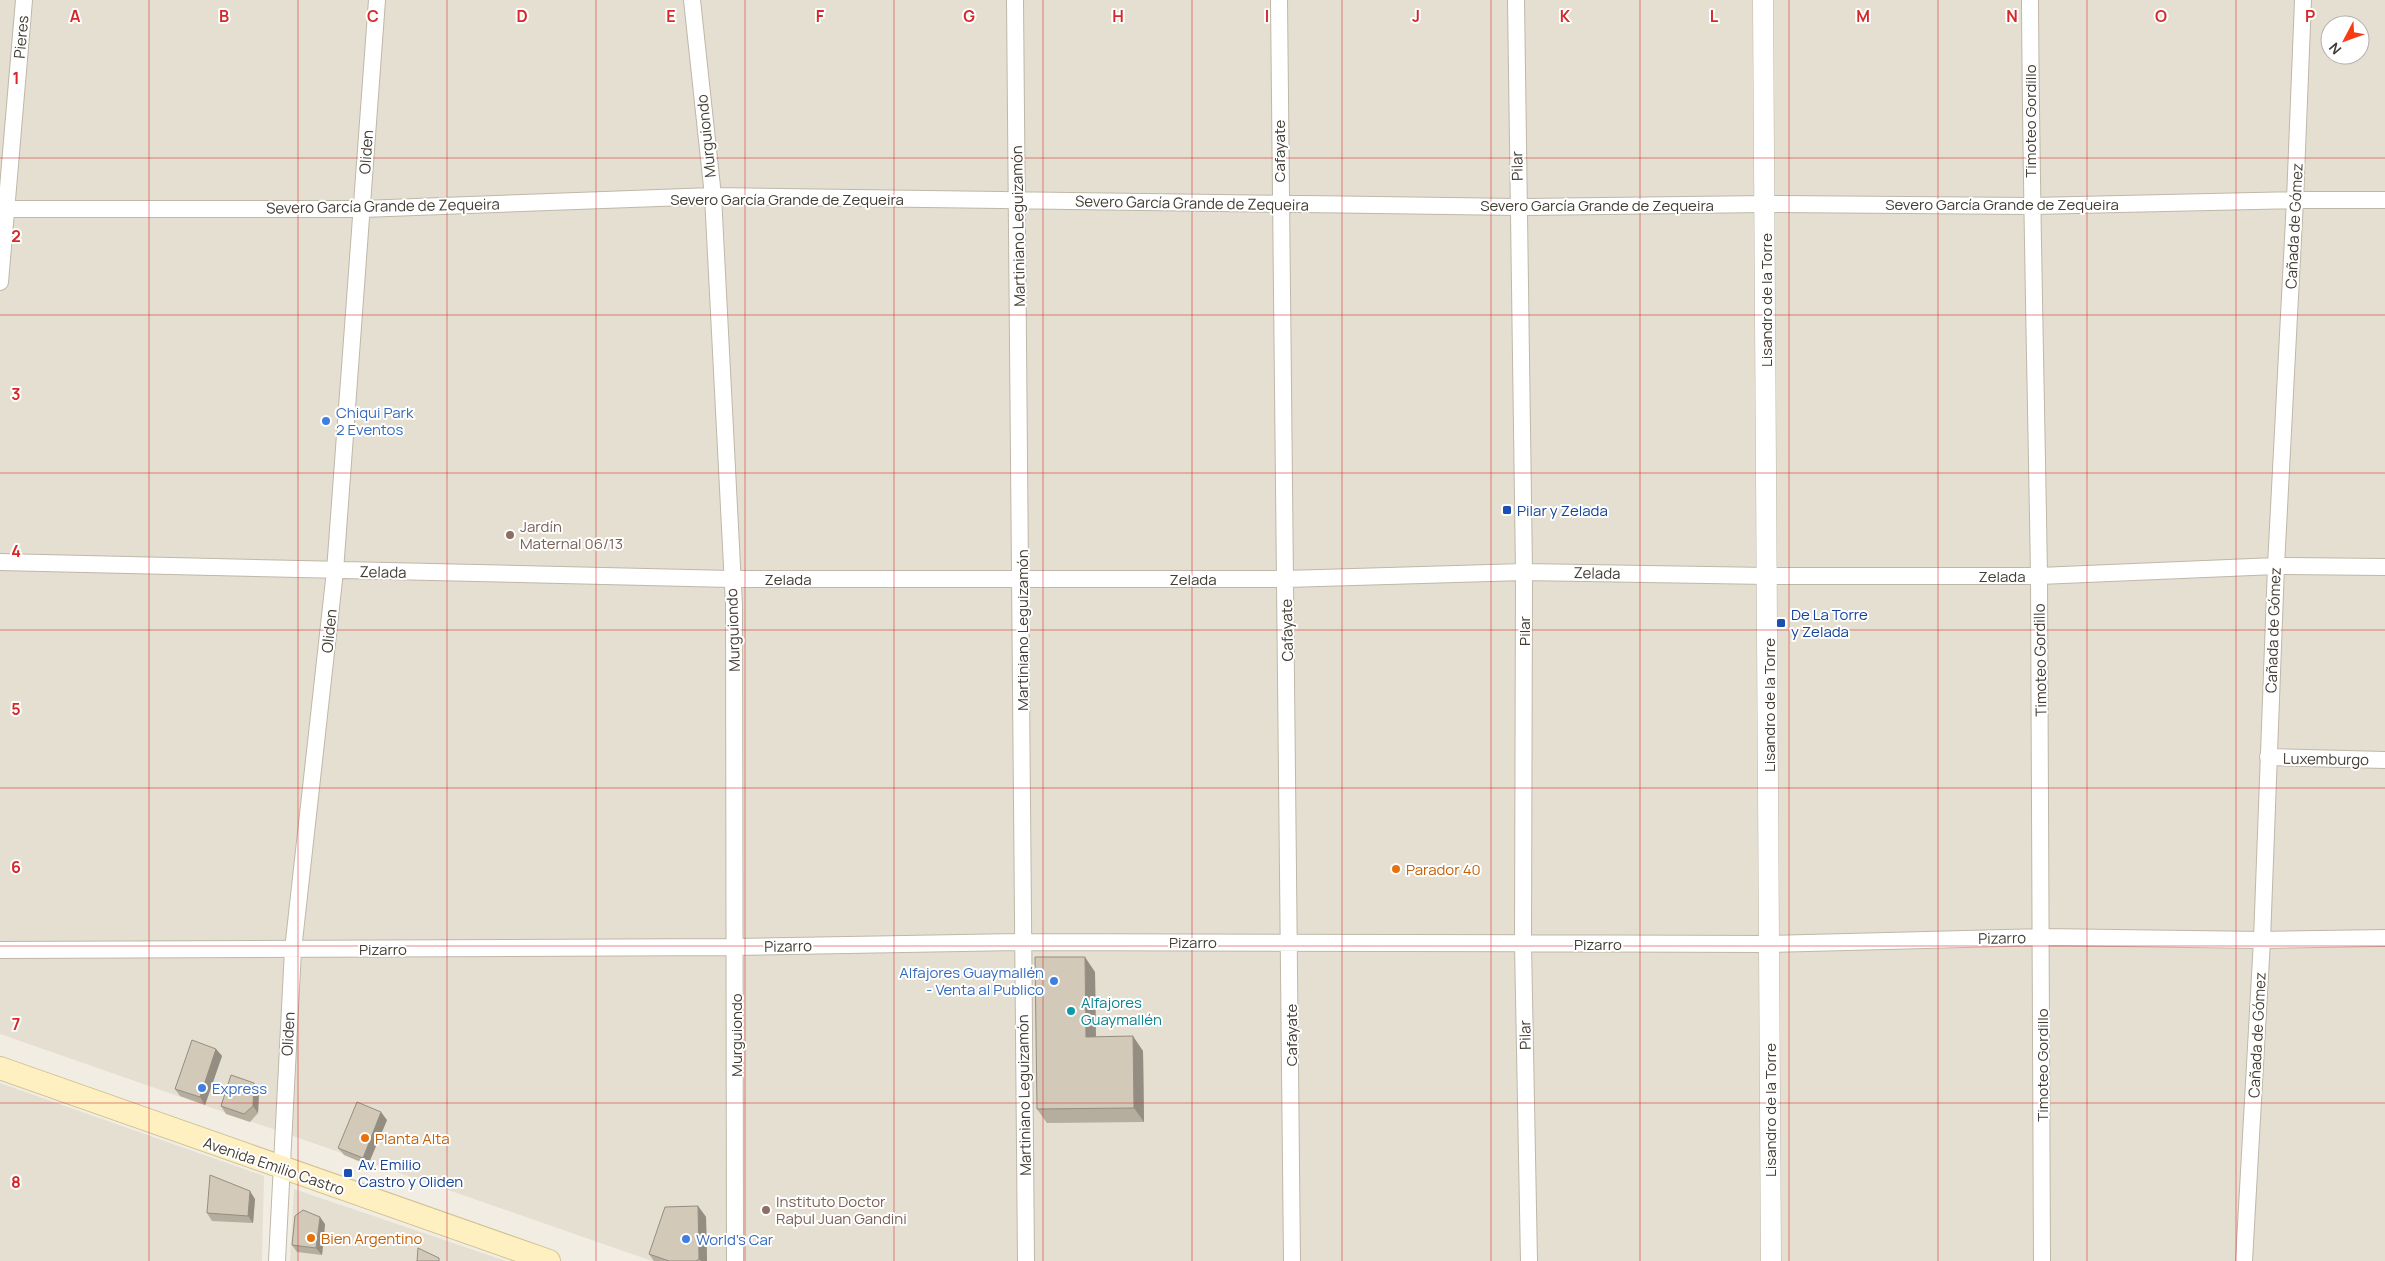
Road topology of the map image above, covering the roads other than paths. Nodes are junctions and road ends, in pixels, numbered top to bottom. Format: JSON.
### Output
{"nodes":[{"id":1,"x":24,"y":0,"type":"edge"},
{"id":2,"x":377,"y":0,"type":"edge"},
{"id":3,"x":692,"y":0,"type":"edge"},
{"id":4,"x":1015,"y":0,"type":"edge"},
{"id":5,"x":1279,"y":0,"type":"edge"},
{"id":6,"x":1516,"y":0,"type":"edge"},
{"id":7,"x":1763,"y":0,"type":"edge"},
{"id":8,"x":2030,"y":0,"type":"edge"},
{"id":9,"x":2303,"y":0,"type":"edge"},
{"id":10,"x":712,"y":196,"type":"junction"},
{"id":11,"x":2295,"y":200,"type":"junction"},
{"id":12,"x":2385,"y":200,"type":"edge"},
{"id":13,"x":1018,"y":201,"type":"junction"},
{"id":14,"x":1280,"y":204,"type":"junction"},
{"id":15,"x":1766,"y":204,"type":"junction"},
{"id":16,"x":2031,"y":206,"type":"junction"},
{"id":17,"x":1518,"y":207,"type":"junction"},
{"id":18,"x":3,"y":209,"type":"edge"},
{"id":19,"x":362,"y":209,"type":"junction"},
{"id":20,"x":0,"y":282,"type":"edge"},
{"id":21,"x":0,"y":562,"type":"edge"},
{"id":22,"x":2276,"y":566,"type":"junction"},
{"id":23,"x":2385,"y":567,"type":"edge"},
{"id":24,"x":335,"y":571,"type":"junction"},
{"id":25,"x":1524,"y":572,"type":"junction"},
{"id":26,"x":1768,"y":576,"type":"junction"},
{"id":27,"x":2039,"y":576,"type":"junction"},
{"id":28,"x":731,"y":579,"type":"junction"},
{"id":29,"x":1022,"y":579,"type":"junction"},
{"id":30,"x":1286,"y":579,"type":"junction"},
{"id":31,"x":2268,"y":757,"type":"junction"},
{"id":32,"x":2385,"y":760,"type":"edge"},
{"id":33,"x":2043,"y":938,"type":"junction"},
{"id":34,"x":2385,"y":938,"type":"edge"},
{"id":35,"x":2262,"y":940,"type":"junction"},
{"id":36,"x":1022,"y":942,"type":"junction"},
{"id":37,"x":1291,"y":943,"type":"junction"},
{"id":38,"x":1523,"y":944,"type":"junction"},
{"id":39,"x":1770,"y":944,"type":"junction"},
{"id":40,"x":736,"y":947,"type":"junction"},
{"id":41,"x":0,"y":950,"type":"edge"},
{"id":42,"x":293,"y":950,"type":"junction"},
{"id":43,"x":0,"y":1068,"type":"edge"},
{"id":44,"x":280,"y":1168,"type":"junction"},
{"id":45,"x":277,"y":1261,"type":"edge"},
{"id":46,"x":549,"y":1261,"type":"edge"},
{"id":47,"x":735,"y":1261,"type":"edge"},
{"id":48,"x":1026,"y":1261,"type":"edge"},
{"id":49,"x":1292,"y":1261,"type":"edge"},
{"id":50,"x":1529,"y":1261,"type":"edge"},
{"id":51,"x":1771,"y":1261,"type":"edge"},
{"id":52,"x":2042,"y":1261,"type":"edge"},
{"id":53,"x":2244,"y":1261,"type":"edge"}],
"edges":[{"from":1,"to":18,"type":"street","name":"Pieres"},
{"from":2,"to":19,"type":"street","name":"Oliden"},
{"from":3,"to":10,"type":"street","name":"Murguiondo"},
{"from":4,"to":13,"type":"street","name":"Martiniano Leguizamón"},
{"from":5,"to":14,"type":"street","name":"Cafayate"},
{"from":6,"to":17,"type":"street","name":"Pilar"},
{"from":7,"to":15,"type":"street","name":"Lisandro de la Torre"},
{"from":8,"to":16,"type":"street","name":"Timoteo Gordillo"},
{"from":9,"to":11,"type":"street","name":"Cañada de Gómez"},
{"from":10,"to":13,"type":"street","name":"Severo García Grande de Zequeira"},
{"from":10,"to":19,"type":"street","name":"Severo García Grande de Zequeira"},
{"from":10,"to":28,"type":"street","name":"Murguiondo"},
{"from":11,"to":12,"type":"street","name":"Severo García Grande de Zequeira"},
{"from":11,"to":16,"type":"street","name":"Severo García Grande de Zequeira"},
{"from":11,"to":22,"type":"street","name":"Cañada de Gómez"},
{"from":13,"to":14,"type":"street","name":"Severo García Grande de Zequeira"},
{"from":13,"to":29,"type":"street","name":"Martiniano Leguizamón"},
{"from":14,"to":17,"type":"street","name":"Severo García Grande de Zequeira"},
{"from":14,"to":30,"type":"street","name":"Cafayate"},
{"from":15,"to":16,"type":"street","name":"Severo García Grande de Zequeira"},
{"from":15,"to":17,"type":"street","name":"Severo García Grande de Zequeira"},
{"from":15,"to":26,"type":"street","name":"Lisandro de la Torre"},
{"from":16,"to":27,"type":"street","name":"Timoteo Gordillo"},
{"from":17,"to":25,"type":"street","name":"Pilar"},
{"from":18,"to":19,"type":"street","name":"Severo García Grande de Zequeira"},
{"from":18,"to":20,"type":"street","name":"Pieres"},
{"from":19,"to":24,"type":"street","name":"Oliden"},
{"from":21,"to":24,"type":"street","name":"Zelada"},
{"from":22,"to":23,"type":"street","name":"Zelada"},
{"from":22,"to":27,"type":"street","name":"Zelada"},
{"from":22,"to":31,"type":"street","name":"Cañada de Gómez"},
{"from":24,"to":28,"type":"street","name":"Zelada"},
{"from":24,"to":42,"type":"street","name":"Oliden"},
{"from":25,"to":26,"type":"street","name":"Zelada"},
{"from":25,"to":30,"type":"street","name":"Zelada"},
{"from":25,"to":38,"type":"street","name":"Pilar"},
{"from":26,"to":27,"type":"street","name":"Zelada"},
{"from":26,"to":39,"type":"street","name":"Lisandro de la Torre"},
{"from":27,"to":33,"type":"street","name":"Timoteo Gordillo"},
{"from":28,"to":29,"type":"street","name":"Zelada"},
{"from":28,"to":40,"type":"street","name":"Murguiondo"},
{"from":29,"to":30,"type":"street","name":"Zelada"},
{"from":29,"to":36,"type":"street","name":"Martiniano Leguizamón"},
{"from":30,"to":37,"type":"street","name":"Cafayate"},
{"from":31,"to":32,"type":"street","name":"Luxemburgo"},
{"from":31,"to":35,"type":"street","name":"Cañada de Gómez"},
{"from":33,"to":35,"type":"street","name":"Pizarro"},
{"from":33,"to":39,"type":"street","name":"Pizarro"},
{"from":33,"to":52,"type":"street","name":"Timoteo Gordillo"},
{"from":34,"to":35,"type":"street","name":"Pizarro"},
{"from":35,"to":53,"type":"street","name":"Cañada de Gómez"},
{"from":36,"to":37,"type":"street","name":"Pizarro"},
{"from":36,"to":40,"type":"street","name":"Pizarro"},
{"from":36,"to":48,"type":"street","name":"Martiniano Leguizamón"},
{"from":37,"to":38,"type":"street","name":"Pizarro"},
{"from":37,"to":49,"type":"street","name":"Cafayate"},
{"from":38,"to":39,"type":"street","name":"Pizarro"},
{"from":38,"to":50,"type":"street","name":"Pilar"},
{"from":39,"to":51,"type":"street","name":"Lisandro de la Torre"},
{"from":40,"to":42,"type":"street","name":"Pizarro"},
{"from":40,"to":47,"type":"street","name":"Murguiondo"},
{"from":41,"to":42,"type":"street","name":"Pizarro"},
{"from":42,"to":44,"type":"street","name":"Oliden"},
{"from":43,"to":44,"type":"main road","name":"Avenida Emilio Castro"},
{"from":44,"to":45,"type":"street","name":"Oliden"},
{"from":44,"to":46,"type":"main road","name":"Avenida Emilio Castro"}]}
